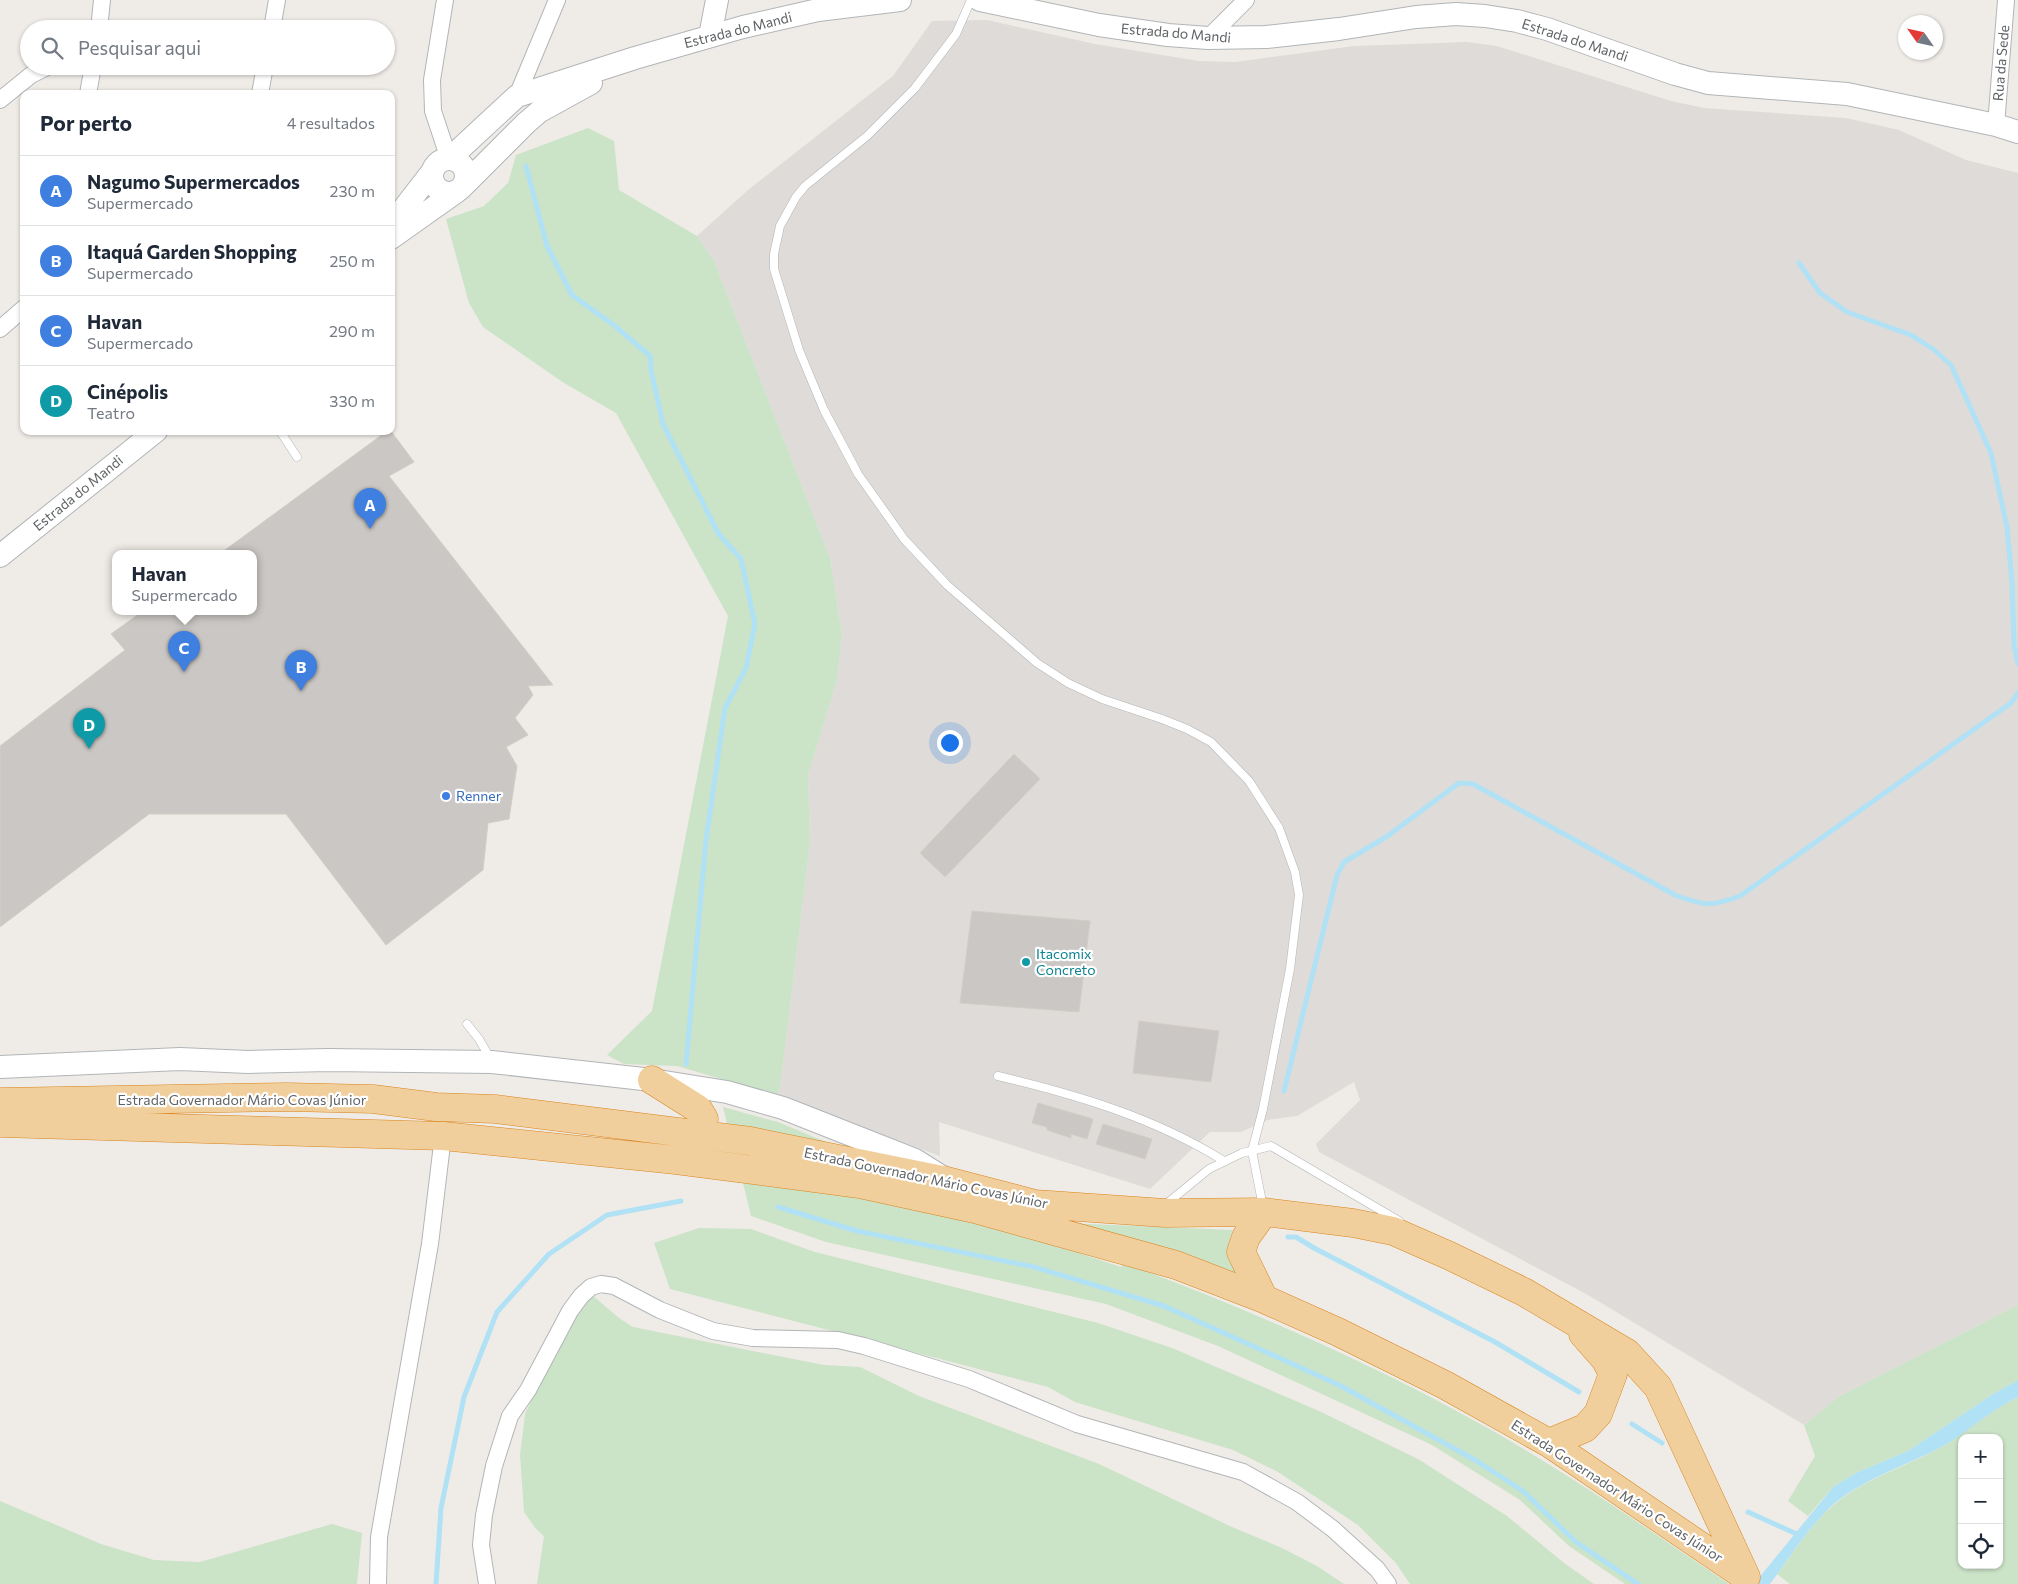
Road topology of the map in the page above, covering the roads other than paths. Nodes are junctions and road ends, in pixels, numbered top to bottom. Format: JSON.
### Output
{"nodes":[{"id":1,"x":102,"y":0,"type":"edge"},
{"id":2,"x":277,"y":0,"type":"edge"},
{"id":3,"x":445,"y":0,"type":"edge"},
{"id":4,"x":558,"y":0,"type":"edge"},
{"id":5,"x":716,"y":0,"type":"edge"},
{"id":6,"x":900,"y":0,"type":"edge"},
{"id":7,"x":971,"y":0,"type":"edge"},
{"id":8,"x":980,"y":0,"type":"edge"},
{"id":9,"x":1246,"y":0,"type":"edge"},
{"id":10,"x":2006,"y":0,"type":"edge"},
{"id":11,"x":866,"y":2,"type":"edge"},
{"id":12,"x":100,"y":20,"type":"edge"},
{"id":13,"x":274,"y":20,"type":"edge"},
{"id":14,"x":710,"y":36,"type":"junction"},
{"id":15,"x":1208,"y":38,"type":"junction"},
{"id":16,"x":635,"y":58,"type":"junction"},
{"id":17,"x":32,"y":75,"type":"edge"},
{"id":18,"x":91,"y":75,"type":"edge"},
{"id":19,"x":263,"y":75,"type":"edge"},
{"id":20,"x":89,"y":90,"type":"edge"},
{"id":21,"x":261,"y":90,"type":"edge"},
{"id":22,"x":517,"y":96,"type":"junction"},
{"id":23,"x":0,"y":100,"type":"edge"},
{"id":24,"x":1996,"y":125,"type":"junction"},
{"id":25,"x":2018,"y":132,"type":"edge"},
{"id":26,"x":449,"y":159,"type":"junction"},
{"id":27,"x":432,"y":172,"type":"junction"},
{"id":28,"x":460,"y":189,"type":"junction"},
{"id":29,"x":395,"y":220,"type":"edge"},
{"id":30,"x":395,"y":235,"type":"edge"},
{"id":31,"x":20,"y":312,"type":"edge"},
{"id":32,"x":0,"y":329,"type":"edge"},
{"id":33,"x":151,"y":435,"type":"edge"},
{"id":34,"x":283,"y":435,"type":"edge"},
{"id":35,"x":297,"y":457,"type":"dead end"},
{"id":36,"x":0,"y":556,"type":"edge"},
{"id":37,"x":468,"y":1024,"type":"dead end"},
{"id":38,"x":492,"y":1062,"type":"junction"},
{"id":39,"x":0,"y":1066,"type":"edge"},
{"id":40,"x":998,"y":1076,"type":"dead end"},
{"id":41,"x":652,"y":1080,"type":"junction"},
{"id":42,"x":0,"y":1102,"type":"edge"},
{"id":43,"x":0,"y":1123,"type":"edge"},
{"id":44,"x":700,"y":1135,"type":"junction"},
{"id":45,"x":443,"y":1136,"type":"junction"},
{"id":46,"x":1252,"y":1151,"type":"junction"},
{"id":47,"x":650,"y":1157,"type":"junction"},
{"id":48,"x":1224,"y":1161,"type":"junction"},
{"id":49,"x":947,"y":1180,"type":"junction"},
{"id":50,"x":1264,"y":1212,"type":"junction"},
{"id":51,"x":1154,"y":1213,"type":"junction"},
{"id":52,"x":1406,"y":1226,"type":"dead end"},
{"id":53,"x":1424,"y":1235,"type":"dead end"},
{"id":54,"x":1500,"y":1280,"type":"junction"},
{"id":55,"x":1264,"y":1299,"type":"junction"},
{"id":56,"x":1570,"y":1320,"type":"junction"},
{"id":57,"x":1549,"y":1443,"type":"junction"},
{"id":58,"x":1751,"y":1580,"type":"edge"},
{"id":59,"x":378,"y":1584,"type":"edge"},
{"id":60,"x":487,"y":1584,"type":"edge"},
{"id":61,"x":1388,"y":1584,"type":"edge"}],
"edges":[{"from":1,"to":12,"type":"street"},
{"from":2,"to":13,"type":"street"},
{"from":3,"to":26,"type":"street"},
{"from":4,"to":22,"type":"street"},
{"from":5,"to":14,"type":"main road"},
{"from":6,"to":11,"type":"main road","name":"Estrada do Mandi"},
{"from":7,"to":46,"type":"lane"},
{"from":8,"to":15,"type":"main road","name":"Estrada do Mandi"},
{"from":9,"to":15,"type":"street"},
{"from":10,"to":24,"type":"street","name":"Rua da Sede"},
{"from":11,"to":14,"type":"main road","name":"Estrada do Mandi"},
{"from":14,"to":16,"type":"main road","name":"Estrada do Mandi"},
{"from":15,"to":24,"type":"main road","name":"Estrada do Mandi"},
{"from":16,"to":22,"type":"main road","name":"Estrada do Mandi"},
{"from":16,"to":28,"type":"main road","name":"Estrada do Mandi"},
{"from":17,"to":23,"type":"street"},
{"from":18,"to":20,"type":"street"},
{"from":19,"to":21,"type":"street"},
{"from":22,"to":26,"type":"main road","name":"Estrada do Mandi"},
{"from":24,"to":25,"type":"main road","name":"Estrada do Mandi"},
{"from":26,"to":27,"type":"main road"},
{"from":26,"to":28,"type":"main road"},
{"from":27,"to":28,"type":"main road"},
{"from":27,"to":29,"type":"main road"},
{"from":28,"to":30,"type":"main road","name":"Estrada do Mandi"},
{"from":31,"to":32,"type":"street"},
{"from":33,"to":36,"type":"main road","name":"Estrada do Mandi"},
{"from":34,"to":35,"type":"lane"},
{"from":37,"to":38,"type":"lane"},
{"from":38,"to":39,"type":"main road"},
{"from":38,"to":41,"type":"main road"},
{"from":40,"to":48,"type":"lane"},
{"from":41,"to":44,"type":"highway"},
{"from":41,"to":49,"type":"main road"},
{"from":42,"to":44,"type":"highway","name":"Estrada Governador Mário Covas Júnior"},
{"from":43,"to":45,"type":"highway","name":"Estrada Governador Mário Covas Júnior"},
{"from":44,"to":47,"type":"highway"},
{"from":44,"to":49,"type":"highway","name":"Estrada Governador Mário Covas Júnior"},
{"from":45,"to":47,"type":"highway","name":"Estrada Governador Mário Covas Júnior"},
{"from":45,"to":59,"type":"street"},
{"from":46,"to":48,"type":"lane"},
{"from":46,"to":50,"type":"lane"},
{"from":46,"to":52,"type":"lane"},
{"from":47,"to":55,"type":"highway","name":"Estrada Governador Mário Covas Júnior"},
{"from":48,"to":51,"type":"lane"},
{"from":49,"to":51,"type":"highway","name":"Estrada Governador Mário Covas Júnior"},
{"from":50,"to":51,"type":"highway","name":"Estrada Governador Mário Covas Júnior"},
{"from":50,"to":54,"type":"highway","name":"Estrada Governador Mário Covas Júnior"},
{"from":50,"to":55,"type":"highway"},
{"from":53,"to":54,"type":"lane"},
{"from":54,"to":56,"type":"highway","name":"Estrada Governador Mário Covas Júnior"},
{"from":55,"to":57,"type":"highway","name":"Estrada Governador Mário Covas Júnior"},
{"from":56,"to":57,"type":"highway"},
{"from":56,"to":58,"type":"highway","name":"Estrada Governador Mário Covas Júnior"},
{"from":57,"to":58,"type":"highway","name":"Estrada Governador Mário Covas Júnior"},
{"from":60,"to":61,"type":"street"}]}
